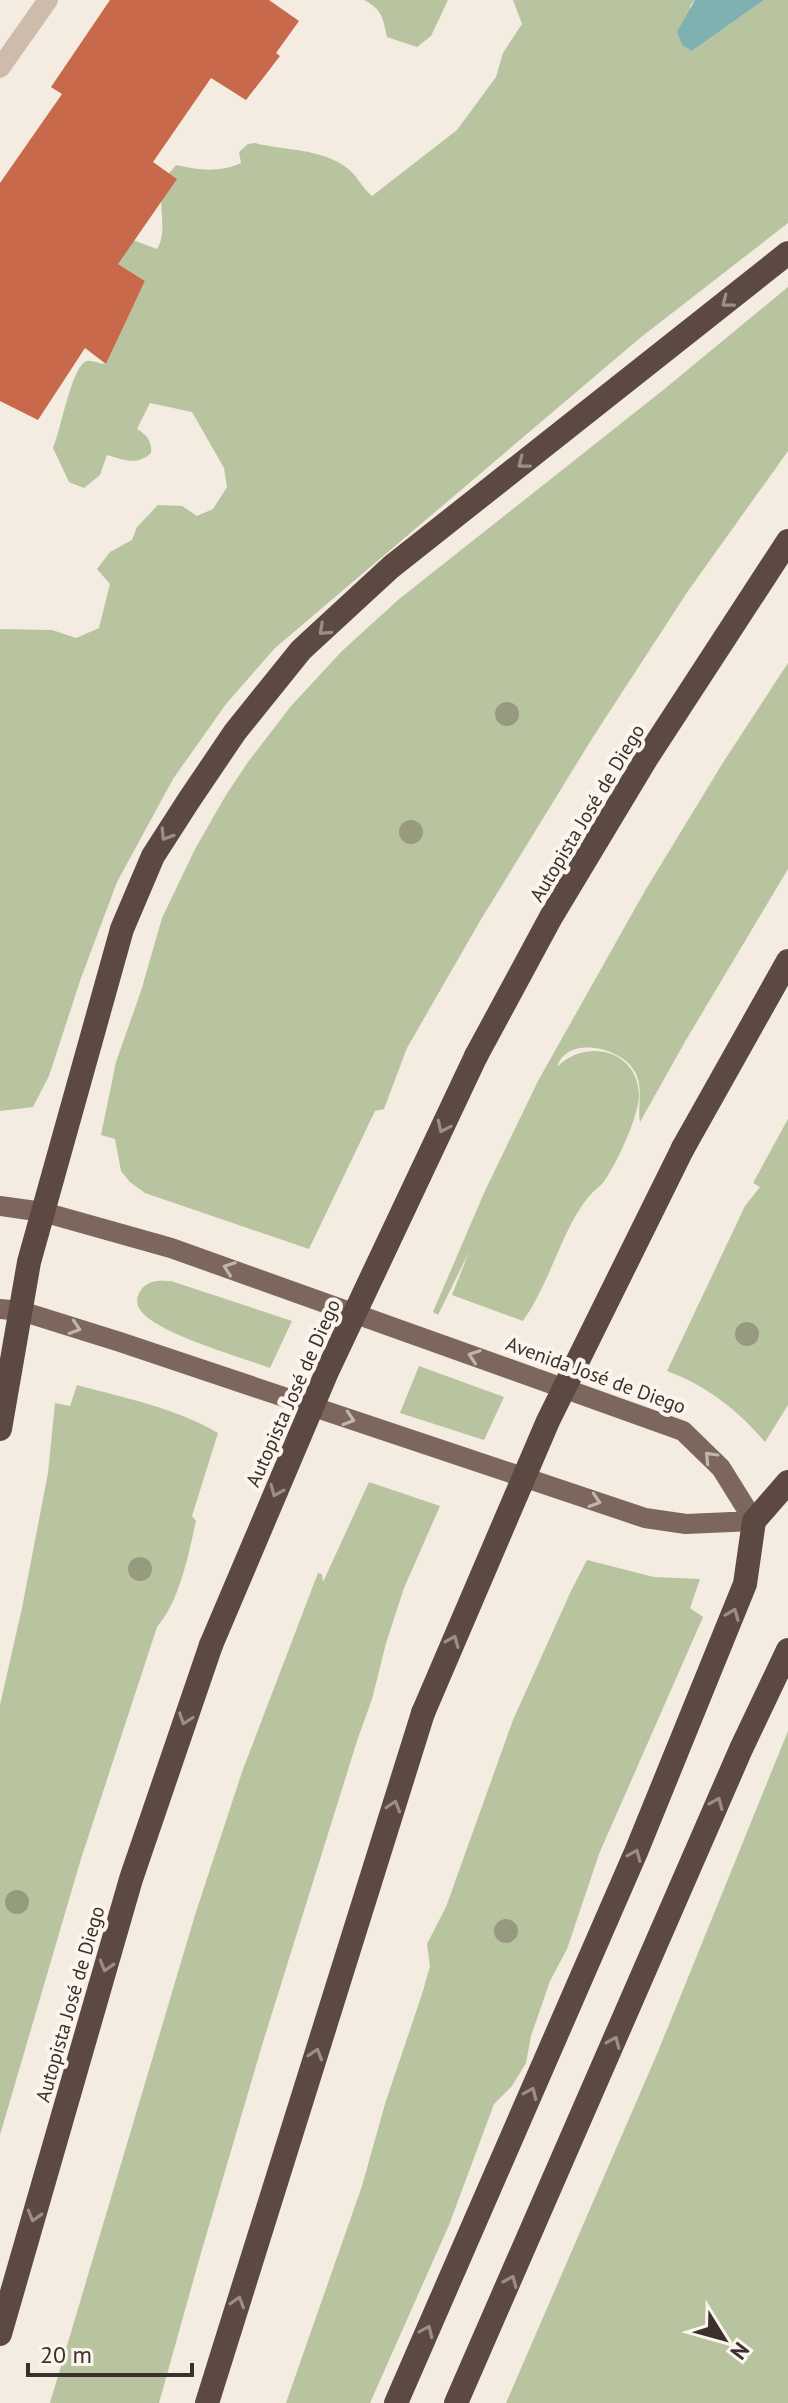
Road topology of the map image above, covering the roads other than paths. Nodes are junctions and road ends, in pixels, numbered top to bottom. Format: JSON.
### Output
{"nodes":[{"id":1,"x":48,"y":0,"type":"edge"},
{"id":2,"x":0,"y":68,"type":"edge"},
{"id":3,"x":788,"y":253,"type":"edge"},
{"id":4,"x":788,"y":541,"type":"edge"},
{"id":5,"x":788,"y":961,"type":"edge"},
{"id":6,"x":0,"y":1206,"type":"edge"},
{"id":7,"x":43,"y":1212,"type":"junction"},
{"id":8,"x":11,"y":1310,"type":"edge"},
{"id":9,"x":0,"y":1429,"type":"edge"},
{"id":10,"x":788,"y":1482,"type":"edge"},
{"id":11,"x":754,"y":1521,"type":"junction"},
{"id":12,"x":788,"y":1650,"type":"edge"},
{"id":13,"x":0,"y":2334,"type":"edge"},
{"id":14,"x":207,"y":2403,"type":"edge"},
{"id":15,"x":396,"y":2403,"type":"edge"},
{"id":16,"x":456,"y":2403,"type":"edge"}],
"edges":[{"from":1,"to":2,"type":"street"},
{"from":3,"to":7,"type":"highway","one_way":true},
{"from":4,"to":13,"type":"highway","name":"Autopista José de Diego","one_way":true,"bridge":true},
{"from":14,"to":5,"type":"highway","one_way":true,"bridge":true},
{"from":6,"to":7,"type":"main road","name":"Avenida José de Diego"},
{"from":7,"to":8,"type":"highway"},
{"from":11,"to":7,"type":"main road","name":"Avenida José de Diego","one_way":true},
{"from":8,"to":9,"type":"highway"},
{"from":8,"to":11,"type":"main road","one_way":true},
{"from":10,"to":11,"type":"highway"},
{"from":15,"to":11,"type":"highway","one_way":true},
{"from":16,"to":12,"type":"highway","one_way":true}]}
